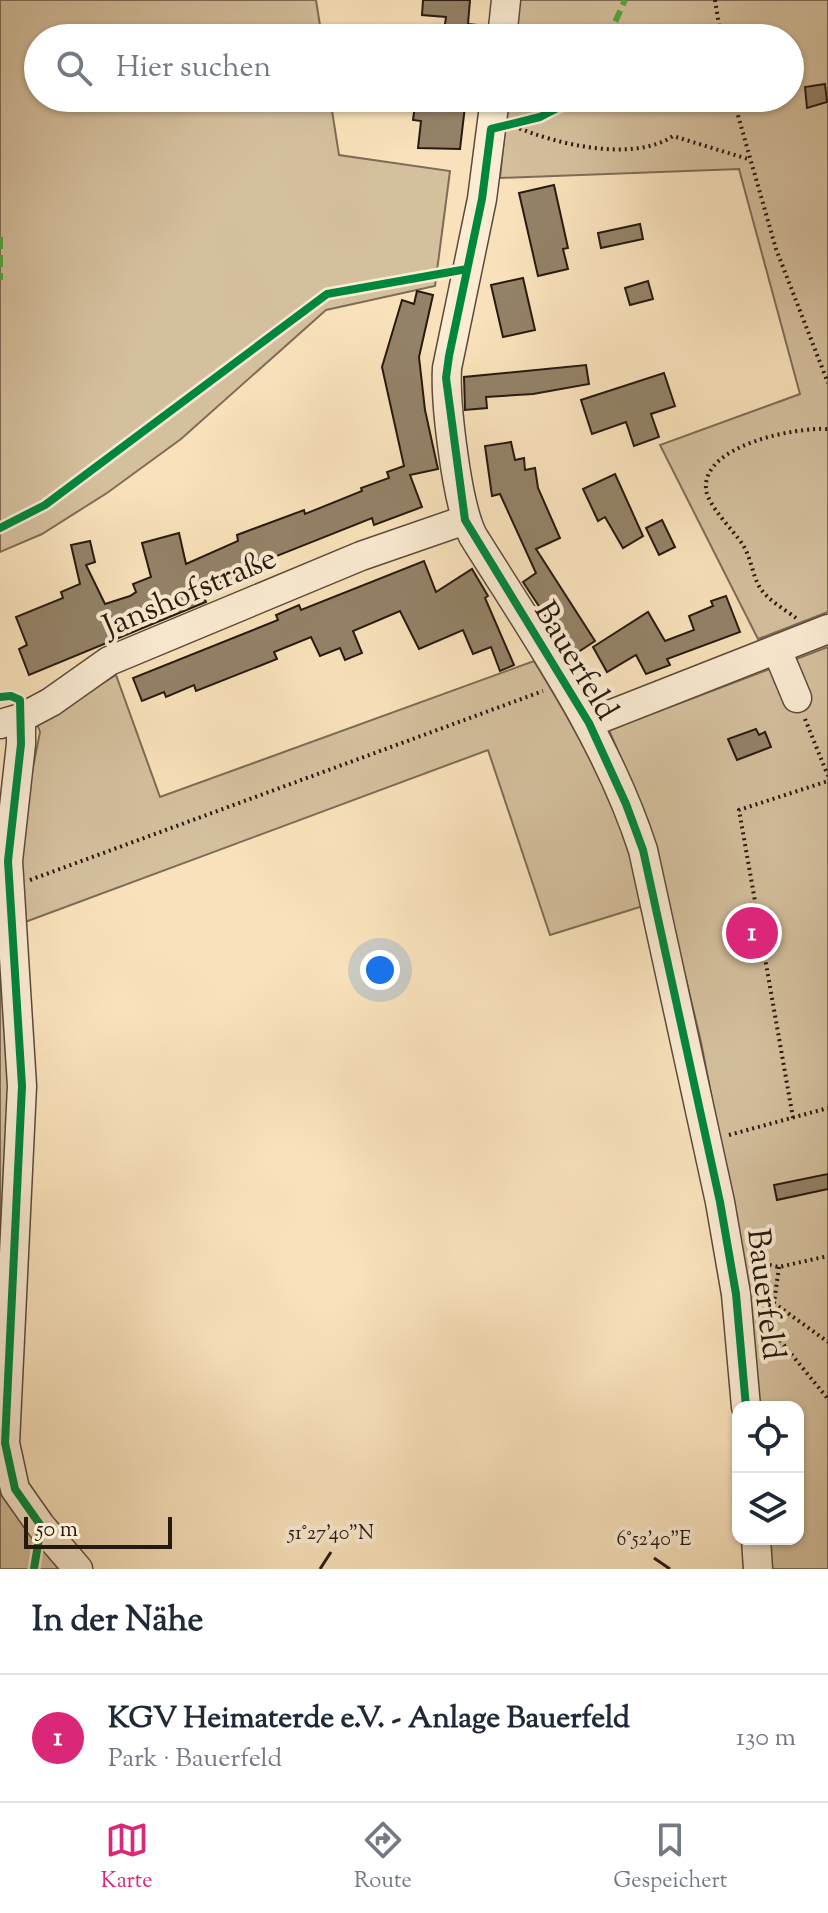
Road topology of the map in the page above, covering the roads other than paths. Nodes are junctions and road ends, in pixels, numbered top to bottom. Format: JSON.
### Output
{"nodes":[{"id":1,"x":506,"y":0,"type":"edge"},
{"id":2,"x":503,"y":24,"type":"edge"},
{"id":3,"x":493,"y":112,"type":"edge"},
{"id":4,"x":465,"y":520,"type":"junction"},
{"id":5,"x":821,"y":632,"type":"edge"},
{"id":6,"x":777,"y":650,"type":"junction"},
{"id":7,"x":801,"y":707,"type":"road end"},
{"id":8,"x":10,"y":721,"type":"edge"},
{"id":9,"x":589,"y":723,"type":"junction"},
{"id":10,"x":745,"y":1401,"type":"edge"},
{"id":11,"x":756,"y":1545,"type":"edge"},
{"id":12,"x":78,"y":1569,"type":"edge"},
{"id":13,"x":758,"y":1569,"type":"edge"}],
"edges":[{"from":1,"to":2,"type":"street"},
{"from":3,"to":4,"type":"street","name":"Bauerfeld"},
{"from":4,"to":8,"type":"street","name":"Janshofstraße"},
{"from":4,"to":9,"type":"street","name":"Bauerfeld"},
{"from":5,"to":6,"type":"street"},
{"from":6,"to":7,"type":"street"},
{"from":6,"to":9,"type":"street"},
{"from":8,"to":12,"type":"street"},
{"from":9,"to":10,"type":"street","name":"Bauerfeld"},
{"from":11,"to":13,"type":"street"}]}
